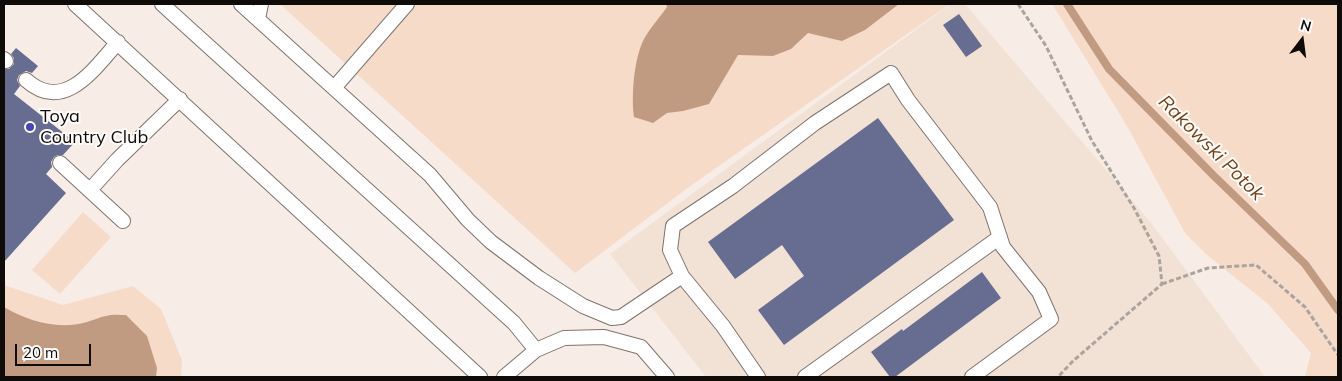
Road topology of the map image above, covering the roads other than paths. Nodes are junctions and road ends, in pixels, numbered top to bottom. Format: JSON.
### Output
{"nodes":[{"id":1,"x":75,"y":4,"type":"edge"},
{"id":2,"x":162,"y":4,"type":"edge"},
{"id":3,"x":241,"y":4,"type":"edge"},
{"id":4,"x":262,"y":4,"type":"edge"},
{"id":5,"x":407,"y":4,"type":"edge"},
{"id":6,"x":258,"y":19,"type":"junction"},
{"id":7,"x":118,"y":42,"type":"junction"},
{"id":8,"x":26,"y":80,"type":"dead end"},
{"id":9,"x":334,"y":88,"type":"junction"},
{"id":10,"x":180,"y":99,"type":"junction"},
{"id":11,"x":60,"y":163,"type":"dead end"},
{"id":12,"x":90,"y":190,"type":"junction"},
{"id":13,"x":123,"y":221,"type":"dead end"},
{"id":14,"x":1000,"y":238,"type":"junction"},
{"id":15,"x":682,"y":276,"type":"junction"},
{"id":16,"x":536,"y":350,"type":"junction"},
{"id":17,"x":480,"y":377,"type":"edge"},
{"id":18,"x":504,"y":377,"type":"edge"},
{"id":19,"x":667,"y":377,"type":"edge"},
{"id":20,"x":758,"y":377,"type":"edge"},
{"id":21,"x":805,"y":377,"type":"edge"},
{"id":22,"x":972,"y":377,"type":"edge"}],
"edges":[{"from":1,"to":7,"type":"lane"},
{"from":2,"to":16,"type":"lane"},
{"from":3,"to":6,"type":"lane"},
{"from":4,"to":6,"type":"lane"},
{"from":5,"to":9,"type":"lane"},
{"from":6,"to":9,"type":"lane"},
{"from":7,"to":8,"type":"lane"},
{"from":7,"to":10,"type":"lane"},
{"from":9,"to":15,"type":"lane"},
{"from":10,"to":12,"type":"lane"},
{"from":10,"to":17,"type":"lane"},
{"from":11,"to":12,"type":"lane"},
{"from":12,"to":13,"type":"lane"},
{"from":14,"to":15,"type":"lane"},
{"from":14,"to":21,"type":"lane"},
{"from":14,"to":22,"type":"lane"},
{"from":15,"to":20,"type":"lane"},
{"from":16,"to":18,"type":"lane"},
{"from":16,"to":19,"type":"lane"}]}
